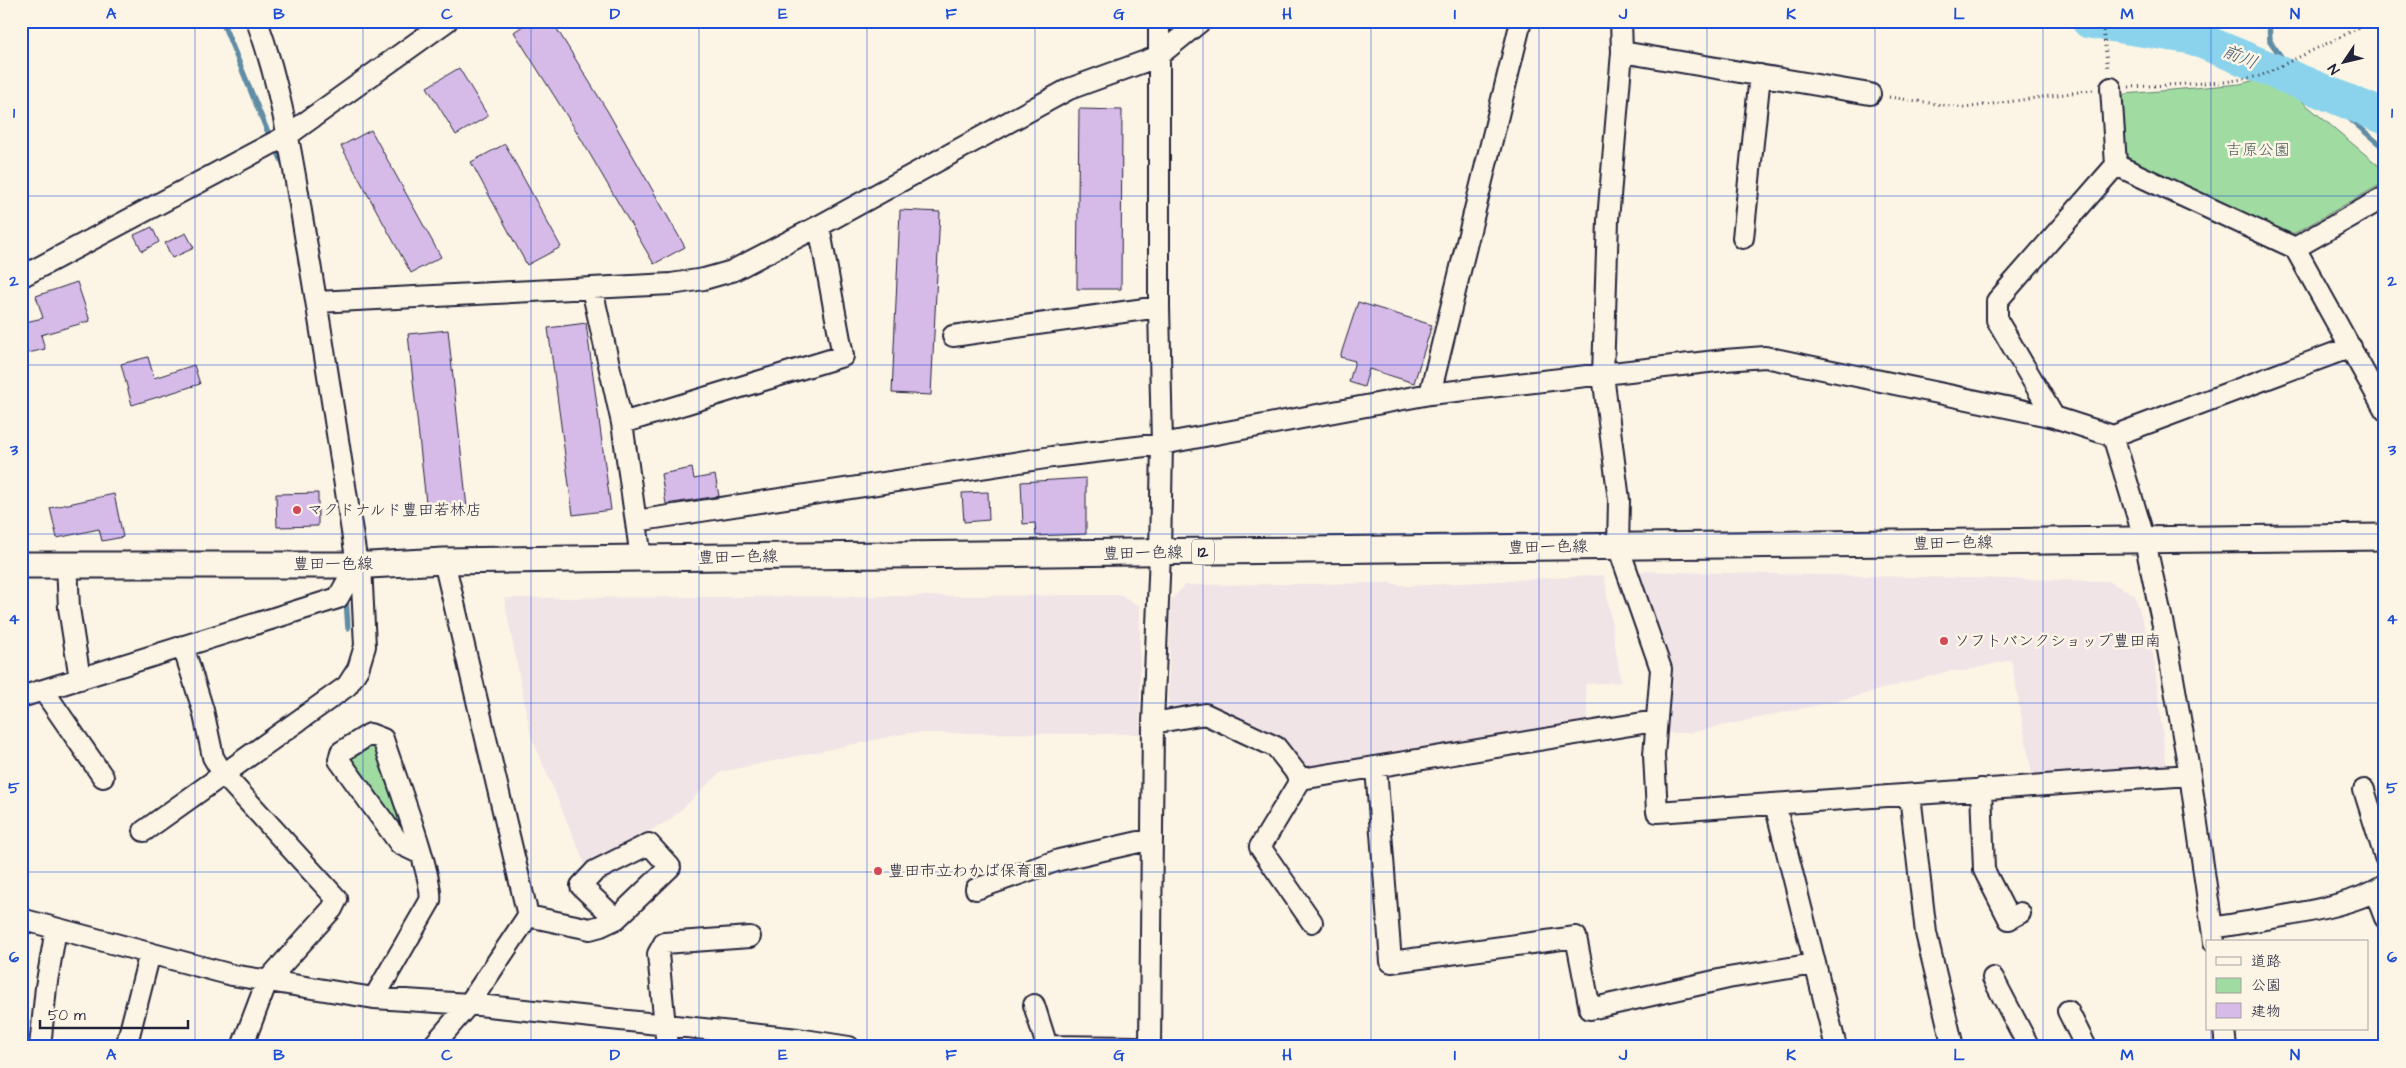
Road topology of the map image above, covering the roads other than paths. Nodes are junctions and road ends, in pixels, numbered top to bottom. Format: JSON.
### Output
{"nodes":[{"id":1,"x":257,"y":21,"type":"edge"},
{"id":2,"x":448,"y":21,"type":"edge"},
{"id":3,"x":1158,"y":21,"type":"edge"},
{"id":4,"x":1201,"y":21,"type":"edge"},
{"id":5,"x":1521,"y":21,"type":"edge"},
{"id":6,"x":1621,"y":21,"type":"edge"},
{"id":7,"x":1622,"y":52,"type":"junction"},
{"id":8,"x":1157,"y":57,"type":"junction"},
{"id":9,"x":1760,"y":76,"type":"junction"},
{"id":10,"x":2111,"y":88,"type":"road end"},
{"id":11,"x":1870,"y":94,"type":"road end"},
{"id":12,"x":288,"y":135,"type":"junction"},
{"id":13,"x":2116,"y":165,"type":"junction"},
{"id":14,"x":2385,"y":197,"type":"edge"},
{"id":15,"x":819,"y":226,"type":"junction"},
{"id":16,"x":1743,"y":238,"type":"dead end"},
{"id":17,"x":2295,"y":248,"type":"junction"},
{"id":18,"x":21,"y":278,"type":"edge"},
{"id":19,"x":592,"y":289,"type":"junction"},
{"id":20,"x":316,"y":302,"type":"junction"},
{"id":21,"x":1159,"y":307,"type":"junction"},
{"id":22,"x":953,"y":336,"type":"dead end"},
{"id":23,"x":2351,"y":347,"type":"junction"},
{"id":24,"x":1602,"y":375,"type":"junction"},
{"id":25,"x":1430,"y":394,"type":"junction"},
{"id":26,"x":2385,"y":410,"type":"edge"},
{"id":27,"x":2054,"y":417,"type":"junction"},
{"id":28,"x":622,"y":423,"type":"junction"},
{"id":29,"x":2113,"y":436,"type":"junction"},
{"id":30,"x":1162,"y":444,"type":"junction"},
{"id":31,"x":636,"y":521,"type":"junction"},
{"id":32,"x":2385,"y":538,"type":"edge"},
{"id":33,"x":2145,"y":541,"type":"junction"},
{"id":34,"x":1618,"y":546,"type":"junction"},
{"id":35,"x":1160,"y":553,"type":"junction"},
{"id":36,"x":641,"y":558,"type":"junction"},
{"id":37,"x":444,"y":561,"type":"junction"},
{"id":38,"x":68,"y":564,"type":"junction"},
{"id":39,"x":359,"y":564,"type":"junction"},
{"id":40,"x":21,"y":565,"type":"edge"},
{"id":41,"x":183,"y":646,"type":"junction"},
{"id":42,"x":80,"y":680,"type":"junction"},
{"id":43,"x":43,"y":690,"type":"junction"},
{"id":44,"x":21,"y":697,"type":"edge"},
{"id":45,"x":1655,"y":721,"type":"junction"},
{"id":46,"x":1153,"y":723,"type":"junction"},
{"id":47,"x":1376,"y":768,"type":"junction"},
{"id":48,"x":223,"y":774,"type":"junction"},
{"id":49,"x":2190,"y":775,"type":"junction"},
{"id":50,"x":103,"y":776,"type":"dead end"},
{"id":51,"x":1302,"y":779,"type":"junction"},
{"id":52,"x":1980,"y":789,"type":"junction"},
{"id":53,"x":2364,"y":790,"type":"dead end"},
{"id":54,"x":1910,"y":795,"type":"junction"},
{"id":55,"x":1775,"y":804,"type":"junction"},
{"id":56,"x":144,"y":831,"type":"dead end"},
{"id":57,"x":1152,"y":840,"type":"junction"},
{"id":58,"x":421,"y":854,"type":"junction"},
{"id":59,"x":2385,"y":858,"type":"edge"},
{"id":60,"x":2380,"y":888,"type":"edge"},
{"id":61,"x":976,"y":889,"type":"dead end"},
{"id":62,"x":2020,"y":913,"type":"dead end"},
{"id":63,"x":528,"y":916,"type":"junction"},
{"id":64,"x":2385,"y":918,"type":"edge"},
{"id":65,"x":21,"y":919,"type":"edge"},
{"id":66,"x":616,"y":919,"type":"dead end"},
{"id":67,"x":1312,"y":922,"type":"dead end"},
{"id":68,"x":56,"y":929,"type":"junction"},
{"id":69,"x":2214,"y":935,"type":"edge"},
{"id":70,"x":750,"y":937,"type":"dead end"},
{"id":71,"x":150,"y":953,"type":"junction"},
{"id":72,"x":1814,"y":964,"type":"junction"},
{"id":73,"x":1994,"y":978,"type":"dead end"},
{"id":74,"x":267,"y":981,"type":"junction"},
{"id":75,"x":374,"y":998,"type":"junction"},
{"id":76,"x":469,"y":1004,"type":"junction"},
{"id":77,"x":1034,"y":1005,"type":"dead end"},
{"id":78,"x":2068,"y":1011,"type":"dead end"},
{"id":79,"x":665,"y":1025,"type":"junction"},
{"id":80,"x":2224,"y":1030,"type":"edge"},
{"id":81,"x":40,"y":1047,"type":"edge"},
{"id":82,"x":126,"y":1047,"type":"edge"},
{"id":83,"x":242,"y":1047,"type":"edge"},
{"id":84,"x":432,"y":1047,"type":"edge"},
{"id":85,"x":667,"y":1047,"type":"edge"},
{"id":86,"x":849,"y":1047,"type":"edge"},
{"id":87,"x":1136,"y":1047,"type":"edge"},
{"id":88,"x":1150,"y":1047,"type":"edge"},
{"id":89,"x":1836,"y":1047,"type":"edge"},
{"id":90,"x":1953,"y":1047,"type":"edge"},
{"id":91,"x":2030,"y":1047,"type":"edge"},
{"id":92,"x":2086,"y":1047,"type":"edge"},
{"id":93,"x":2226,"y":1047,"type":"edge"}],
"edges":[{"from":1,"to":12,"type":"street"},
{"from":2,"to":12,"type":"street"},
{"from":3,"to":8,"type":"street"},
{"from":4,"to":8,"type":"street"},
{"from":5,"to":25,"type":"street"},
{"from":6,"to":7,"type":"street"},
{"from":7,"to":9,"type":"street"},
{"from":7,"to":24,"type":"street"},
{"from":8,"to":15,"type":"street"},
{"from":8,"to":21,"type":"street"},
{"from":9,"to":11,"type":"street"},
{"from":9,"to":16,"type":"street"},
{"from":10,"to":13,"type":"street"},
{"from":12,"to":18,"type":"street"},
{"from":12,"to":20,"type":"street"},
{"from":13,"to":17,"type":"street"},
{"from":13,"to":27,"type":"street"},
{"from":14,"to":17,"type":"street"},
{"from":15,"to":19,"type":"street"},
{"from":15,"to":28,"type":"street"},
{"from":17,"to":23,"type":"street"},
{"from":19,"to":20,"type":"street"},
{"from":19,"to":28,"type":"street"},
{"from":20,"to":39,"type":"street"},
{"from":21,"to":22,"type":"street"},
{"from":21,"to":30,"type":"street"},
{"from":23,"to":26,"type":"street"},
{"from":23,"to":29,"type":"street"},
{"from":24,"to":25,"type":"street"},
{"from":24,"to":27,"type":"street"},
{"from":24,"to":34,"type":"street"},
{"from":25,"to":30,"type":"street"},
{"from":27,"to":29,"type":"street"},
{"from":28,"to":31,"type":"street"},
{"from":29,"to":33,"type":"street"},
{"from":30,"to":31,"type":"street"},
{"from":30,"to":35,"type":"street"},
{"from":31,"to":36,"type":"street"},
{"from":32,"to":33,"type":"main road","name":"豊田一色線","number":"12"},
{"from":33,"to":34,"type":"main road","name":"豊田一色線","number":"12"},
{"from":33,"to":49,"type":"street"},
{"from":34,"to":35,"type":"main road","name":"豊田一色線","number":"12"},
{"from":34,"to":45,"type":"street"},
{"from":35,"to":36,"type":"main road","name":"豊田一色線","number":"12"},
{"from":35,"to":46,"type":"street"},
{"from":36,"to":37,"type":"main road","name":"豊田一色線","number":"12"},
{"from":37,"to":39,"type":"main road","name":"豊田一色線","number":"12"},
{"from":37,"to":63,"type":"street"},
{"from":38,"to":39,"type":"main road","name":"豊田一色線","number":"12"},
{"from":38,"to":40,"type":"main road","name":"豊田一色線","number":"12"},
{"from":38,"to":42,"type":"street"},
{"from":39,"to":41,"type":"street"},
{"from":39,"to":48,"type":"street"},
{"from":41,"to":42,"type":"street"},
{"from":41,"to":48,"type":"street"},
{"from":42,"to":43,"type":"street"},
{"from":43,"to":44,"type":"street"},
{"from":43,"to":50,"type":"street"},
{"from":45,"to":47,"type":"street"},
{"from":45,"to":55,"type":"street"},
{"from":46,"to":51,"type":"street"},
{"from":46,"to":57,"type":"street"},
{"from":47,"to":51,"type":"street"},
{"from":47,"to":72,"type":"street"},
{"from":48,"to":56,"type":"street"},
{"from":48,"to":74,"type":"street"},
{"from":49,"to":52,"type":"street"},
{"from":49,"to":69,"type":"street"},
{"from":51,"to":67,"type":"street"},
{"from":52,"to":54,"type":"street"},
{"from":52,"to":62,"type":"street"},
{"from":53,"to":59,"type":"street"},
{"from":54,"to":55,"type":"street"},
{"from":54,"to":90,"type":"street"},
{"from":55,"to":72,"type":"street"},
{"from":57,"to":61,"type":"street"},
{"from":57,"to":88,"type":"street"},
{"from":58,"to":58,"type":"street"},
{"from":58,"to":75,"type":"street"},
{"from":60,"to":64,"type":"street"},
{"from":60,"to":69,"type":"street"},
{"from":63,"to":66,"type":"street"},
{"from":63,"to":76,"type":"street"},
{"from":65,"to":68,"type":"street"},
{"from":68,"to":71,"type":"street"},
{"from":68,"to":81,"type":"street"},
{"from":70,"to":79,"type":"street"},
{"from":71,"to":74,"type":"street"},
{"from":71,"to":82,"type":"street"},
{"from":72,"to":89,"type":"street"},
{"from":73,"to":91,"type":"street"},
{"from":74,"to":75,"type":"street"},
{"from":74,"to":83,"type":"street"},
{"from":75,"to":76,"type":"street"},
{"from":76,"to":79,"type":"street"},
{"from":76,"to":84,"type":"street"},
{"from":77,"to":87,"type":"street"},
{"from":78,"to":92,"type":"street"},
{"from":79,"to":85,"type":"street"},
{"from":79,"to":86,"type":"street"},
{"from":80,"to":93,"type":"street"}]}
